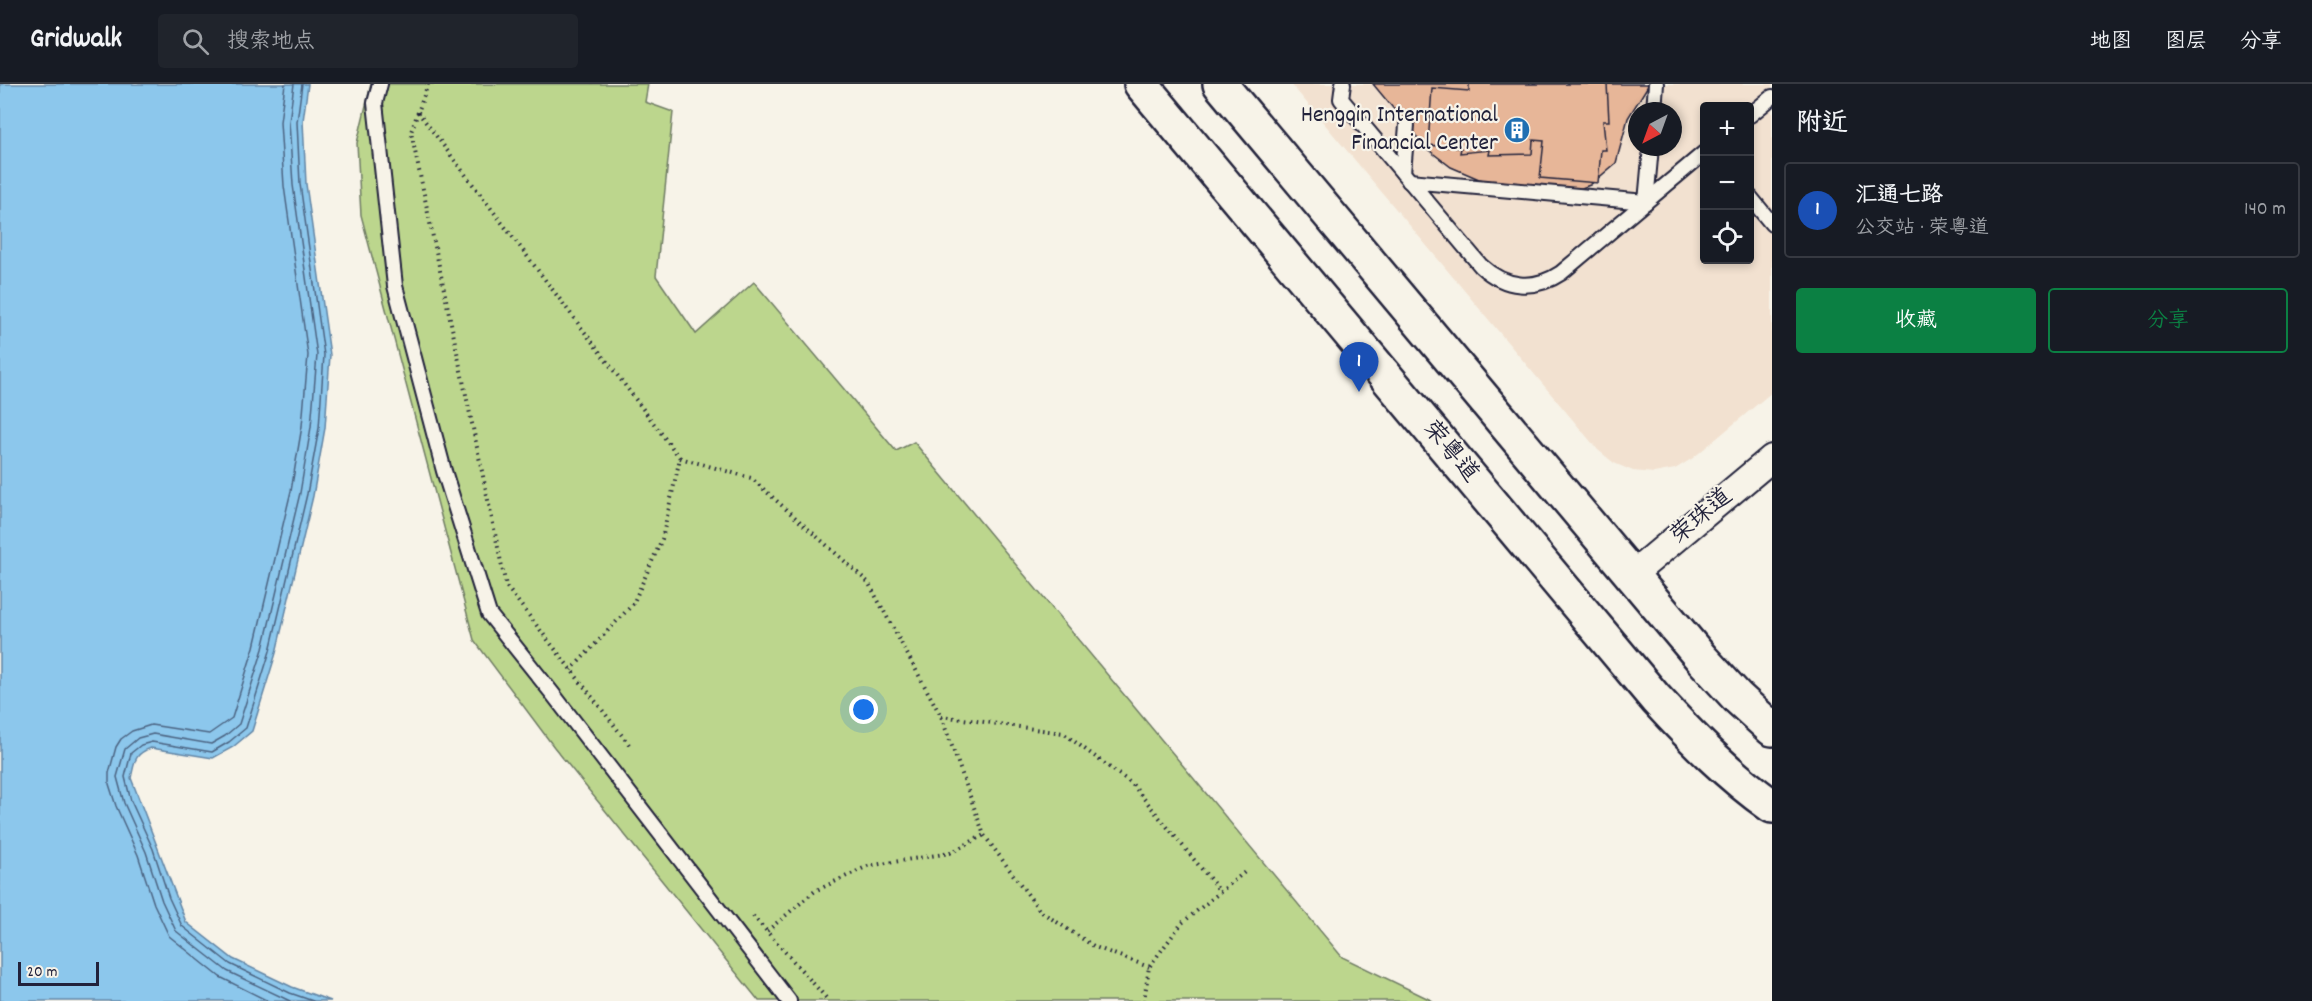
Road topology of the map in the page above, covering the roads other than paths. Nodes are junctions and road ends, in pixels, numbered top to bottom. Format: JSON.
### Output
{"nodes":[{"id":1,"x":380,"y":84,"type":"edge"},
{"id":2,"x":1141,"y":84,"type":"edge"},
{"id":3,"x":1342,"y":84,"type":"edge"},
{"id":4,"x":1656,"y":84,"type":"edge"},
{"id":5,"x":1224,"y":86,"type":"edge"},
{"id":6,"x":1772,"y":97,"type":"edge"},
{"id":7,"x":1655,"y":102,"type":"edge"},
{"id":8,"x":1754,"y":111,"type":"edge"},
{"id":9,"x":1407,"y":125,"type":"dead end"},
{"id":10,"x":1650,"y":156,"type":"edge"},
{"id":11,"x":1700,"y":156,"type":"edge"},
{"id":12,"x":1406,"y":177,"type":"junction"},
{"id":13,"x":1646,"y":202,"type":"junction"},
{"id":14,"x":1754,"y":203,"type":"edge"},
{"id":15,"x":1772,"y":224,"type":"edge"},
{"id":16,"x":1772,"y":458,"type":"edge"},
{"id":17,"x":1632,"y":575,"type":"junction"},
{"id":18,"x":1772,"y":729,"type":"edge"},
{"id":19,"x":1772,"y":807,"type":"edge"},
{"id":20,"x":789,"y":1001,"type":"edge"}],
"edges":[{"from":1,"to":20,"type":"lane"},
{"from":2,"to":19,"type":"street","name":"荣粤道"},
{"from":3,"to":12,"type":"lane"},
{"from":4,"to":7,"type":"lane"},
{"from":5,"to":17,"type":"street"},
{"from":6,"to":8,"type":"lane"},
{"from":9,"to":12,"type":"lane"},
{"from":10,"to":13,"type":"lane"},
{"from":11,"to":13,"type":"lane"},
{"from":12,"to":13,"type":"lane"},
{"from":12,"to":13,"type":"lane"},
{"from":14,"to":15,"type":"lane"},
{"from":16,"to":17,"type":"street","name":"荣珠道"},
{"from":17,"to":18,"type":"street"}]}
